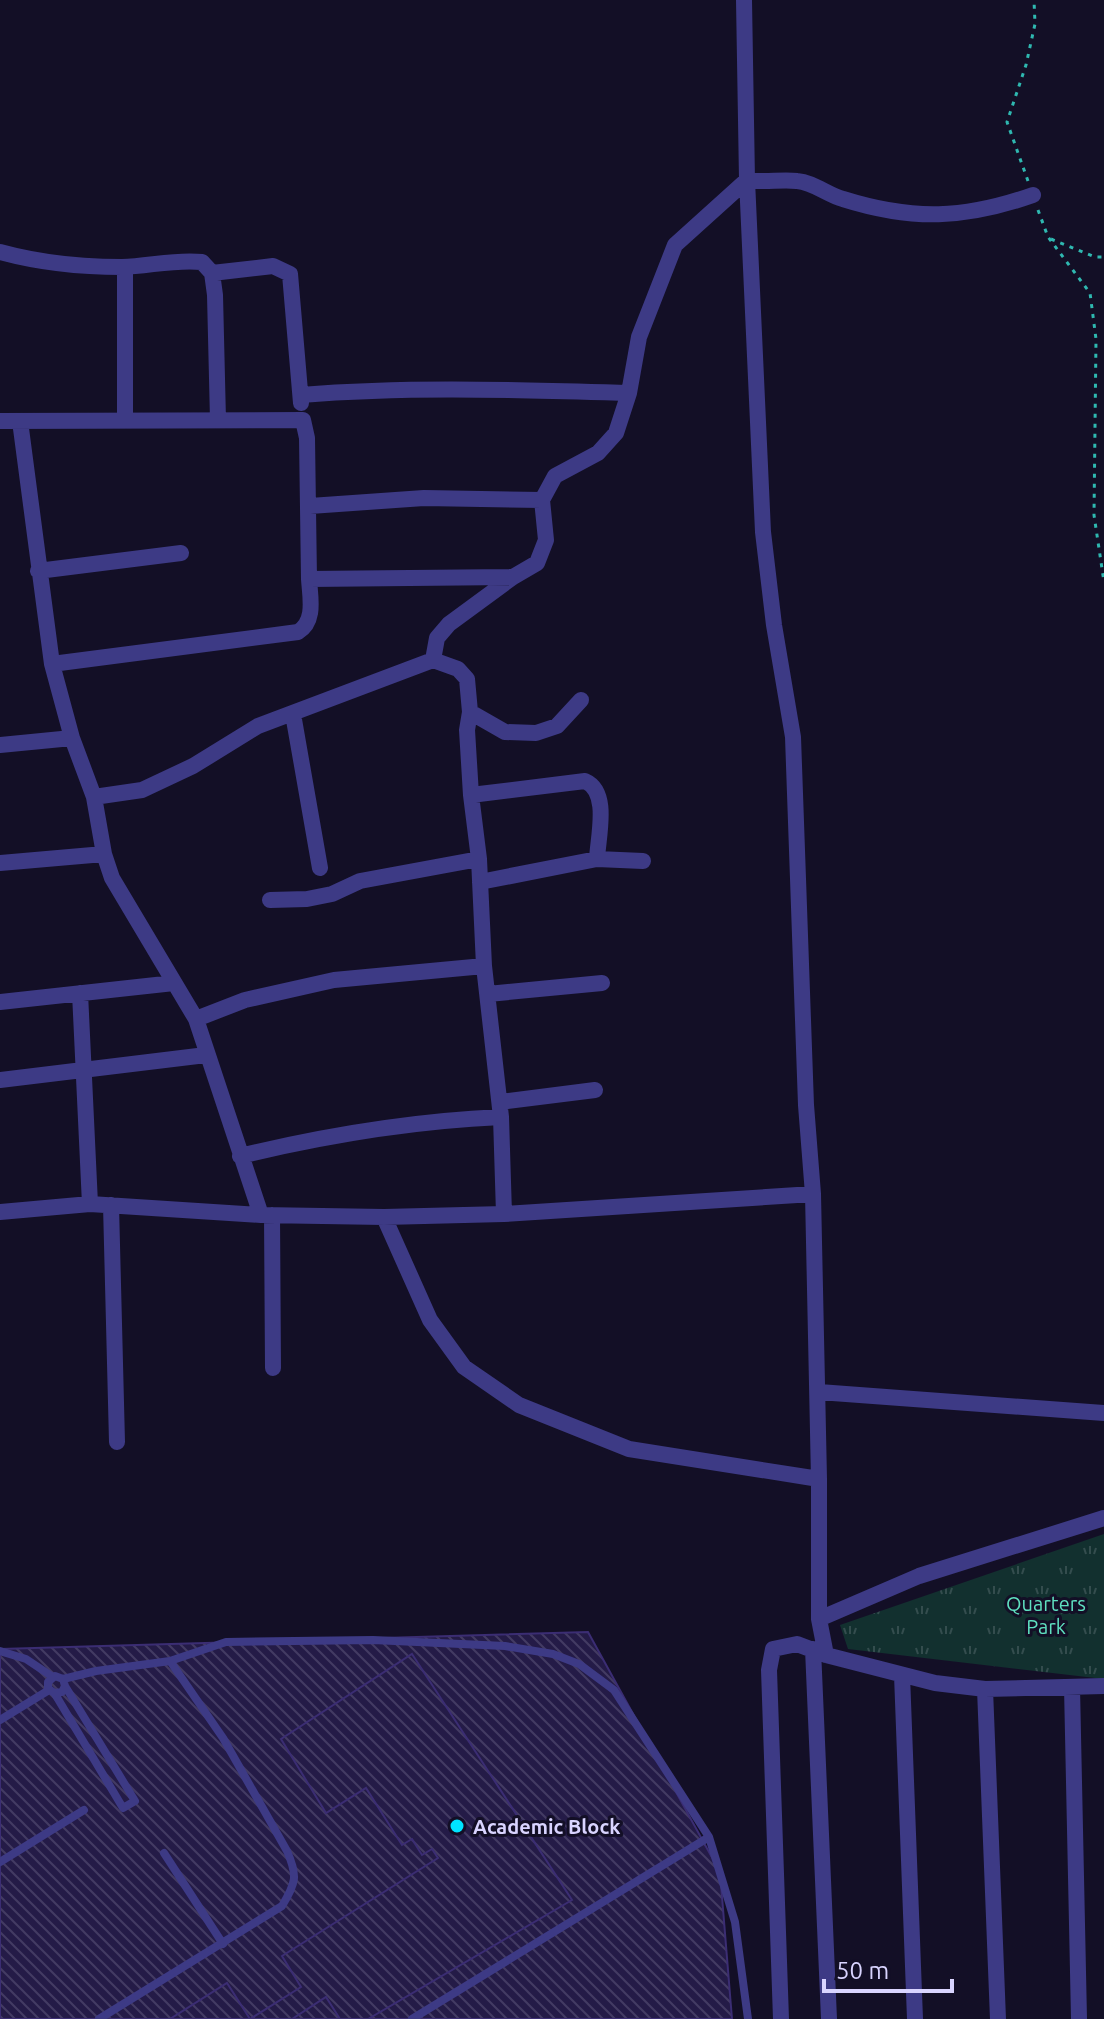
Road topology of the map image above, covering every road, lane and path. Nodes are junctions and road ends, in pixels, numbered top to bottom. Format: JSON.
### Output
{"nodes":[{"id":1,"x":744,"y":0,"type":"edge"},
{"id":2,"x":1034,"y":0,"type":"edge"},
{"id":3,"x":747,"y":180,"type":"junction"},
{"id":4,"x":1033,"y":195,"type":"junction"},
{"id":5,"x":1048,"y":237,"type":"junction"},
{"id":6,"x":0,"y":252,"type":"edge"},
{"id":7,"x":1104,"y":257,"type":"edge"},
{"id":8,"x":125,"y":267,"type":"junction"},
{"id":9,"x":212,"y":273,"type":"junction"},
{"id":10,"x":629,"y":393,"type":"junction"},
{"id":11,"x":301,"y":395,"type":"junction"},
{"id":12,"x":218,"y":420,"type":"junction"},
{"id":13,"x":303,"y":420,"type":"junction"},
{"id":14,"x":0,"y":421,"type":"edge"},
{"id":15,"x":20,"y":421,"type":"junction"},
{"id":16,"x":125,"y":421,"type":"junction"},
{"id":17,"x":542,"y":500,"type":"junction"},
{"id":18,"x":310,"y":506,"type":"junction"},
{"id":19,"x":181,"y":553,"type":"dead end"},
{"id":20,"x":38,"y":571,"type":"junction"},
{"id":21,"x":513,"y":577,"type":"junction"},
{"id":22,"x":309,"y":579,"type":"junction"},
{"id":23,"x":1104,"y":582,"type":"edge"},
{"id":24,"x":433,"y":660,"type":"junction"},
{"id":25,"x":52,"y":664,"type":"junction"},
{"id":26,"x":581,"y":700,"type":"dead end"},
{"id":27,"x":470,"y":712,"type":"junction"},
{"id":28,"x":293,"y":714,"type":"junction"},
{"id":29,"x":72,"y":738,"type":"junction"},
{"id":30,"x":0,"y":745,"type":"edge"},
{"id":31,"x":471,"y":795,"type":"junction"},
{"id":32,"x":94,"y":797,"type":"junction"},
{"id":33,"x":104,"y":854,"type":"junction"},
{"id":34,"x":479,"y":859,"type":"junction"},
{"id":35,"x":597,"y":859,"type":"junction"},
{"id":36,"x":643,"y":861,"type":"dead end"},
{"id":37,"x":0,"y":863,"type":"edge"},
{"id":38,"x":320,"y":868,"type":"dead end"},
{"id":39,"x":480,"y":882,"type":"junction"},
{"id":40,"x":270,"y":900,"type":"dead end"},
{"id":41,"x":484,"y":966,"type":"junction"},
{"id":42,"x":174,"y":983,"type":"junction"},
{"id":43,"x":602,"y":983,"type":"dead end"},
{"id":44,"x":80,"y":993,"type":"junction"},
{"id":45,"x":488,"y":994,"type":"junction"},
{"id":46,"x":0,"y":1002,"type":"edge"},
{"id":47,"x":196,"y":1019,"type":"junction"},
{"id":48,"x":206,"y":1055,"type":"junction"},
{"id":49,"x":83,"y":1071,"type":"junction"},
{"id":50,"x":0,"y":1080,"type":"edge"},
{"id":51,"x":595,"y":1090,"type":"dead end"},
{"id":52,"x":501,"y":1110,"type":"junction"},
{"id":53,"x":240,"y":1156,"type":"junction"},
{"id":54,"x":813,"y":1194,"type":"junction"},
{"id":55,"x":90,"y":1204,"type":"junction"},
{"id":56,"x":111,"y":1205,"type":"junction"},
{"id":57,"x":0,"y":1212,"type":"edge"},
{"id":58,"x":504,"y":1214,"type":"junction"},
{"id":59,"x":266,"y":1215,"type":"junction"},
{"id":60,"x":384,"y":1217,"type":"junction"},
{"id":61,"x":273,"y":1368,"type":"dead end"},
{"id":62,"x":819,"y":1392,"type":"junction"},
{"id":63,"x":1104,"y":1413,"type":"edge"},
{"id":64,"x":117,"y":1442,"type":"dead end"},
{"id":65,"x":819,"y":1479,"type":"junction"},
{"id":66,"x":1104,"y":1518,"type":"edge"},
{"id":67,"x":819,"y":1619,"type":"junction"},
{"id":68,"x":0,"y":1651,"type":"edge"},
{"id":69,"x":819,"y":1652,"type":"junction"},
{"id":70,"x":170,"y":1661,"type":"junction"},
{"id":71,"x":902,"y":1675,"type":"junction"},
{"id":72,"x":60,"y":1681,"type":"junction"},
{"id":73,"x":1104,"y":1686,"type":"edge"},
{"id":74,"x":1072,"y":1687,"type":"junction"},
{"id":75,"x":985,"y":1689,"type":"junction"},
{"id":76,"x":52,"y":1692,"type":"junction"},
{"id":77,"x":0,"y":1720,"type":"edge"},
{"id":78,"x":84,"y":1810,"type":"dead end"},
{"id":79,"x":709,"y":1837,"type":"junction"},
{"id":80,"x":164,"y":1853,"type":"dead end"},
{"id":81,"x":0,"y":1862,"type":"edge"},
{"id":82,"x":223,"y":1944,"type":"junction"},
{"id":83,"x":99,"y":2019,"type":"edge"},
{"id":84,"x":412,"y":2019,"type":"edge"},
{"id":85,"x":748,"y":2019,"type":"edge"},
{"id":86,"x":781,"y":2019,"type":"edge"},
{"id":87,"x":829,"y":2019,"type":"edge"},
{"id":88,"x":915,"y":2019,"type":"edge"},
{"id":89,"x":998,"y":2019,"type":"edge"},
{"id":90,"x":1079,"y":2019,"type":"edge"}],
"edges":[{"from":1,"to":3,"type":"street"},
{"from":2,"to":4,"type":"path"},
{"from":3,"to":4,"type":"street"},
{"from":3,"to":10,"type":"street"},
{"from":3,"to":54,"type":"street"},
{"from":4,"to":5,"type":"path"},
{"from":5,"to":7,"type":"path"},
{"from":5,"to":23,"type":"path"},
{"from":6,"to":8,"type":"street"},
{"from":8,"to":9,"type":"street"},
{"from":8,"to":16,"type":"street"},
{"from":9,"to":11,"type":"street"},
{"from":9,"to":12,"type":"street"},
{"from":10,"to":11,"type":"street"},
{"from":10,"to":17,"type":"street"},
{"from":11,"to":13,"type":"street"},
{"from":12,"to":13,"type":"street"},
{"from":12,"to":16,"type":"street"},
{"from":13,"to":18,"type":"street"},
{"from":14,"to":15,"type":"street"},
{"from":15,"to":16,"type":"street"},
{"from":15,"to":20,"type":"street"},
{"from":17,"to":18,"type":"street"},
{"from":17,"to":21,"type":"street"},
{"from":18,"to":22,"type":"street"},
{"from":19,"to":20,"type":"street"},
{"from":20,"to":25,"type":"street"},
{"from":21,"to":22,"type":"street"},
{"from":21,"to":24,"type":"street"},
{"from":22,"to":25,"type":"street"},
{"from":24,"to":27,"type":"street"},
{"from":24,"to":28,"type":"street"},
{"from":25,"to":29,"type":"street"},
{"from":26,"to":27,"type":"street"},
{"from":27,"to":31,"type":"street"},
{"from":28,"to":32,"type":"street"},
{"from":28,"to":38,"type":"street"},
{"from":29,"to":30,"type":"street"},
{"from":29,"to":32,"type":"street"},
{"from":31,"to":34,"type":"street"},
{"from":31,"to":35,"type":"street"},
{"from":32,"to":33,"type":"street"},
{"from":33,"to":37,"type":"street"},
{"from":33,"to":42,"type":"street"},
{"from":34,"to":39,"type":"street"},
{"from":34,"to":40,"type":"street"},
{"from":35,"to":36,"type":"street"},
{"from":35,"to":39,"type":"street"},
{"from":39,"to":41,"type":"street"},
{"from":41,"to":45,"type":"street"},
{"from":41,"to":47,"type":"street"},
{"from":42,"to":44,"type":"street"},
{"from":42,"to":47,"type":"street"},
{"from":43,"to":45,"type":"street"},
{"from":44,"to":46,"type":"street"},
{"from":44,"to":49,"type":"street"},
{"from":45,"to":52,"type":"street"},
{"from":47,"to":48,"type":"street"},
{"from":48,"to":49,"type":"street"},
{"from":48,"to":53,"type":"street"},
{"from":49,"to":50,"type":"street"},
{"from":49,"to":55,"type":"street"},
{"from":51,"to":52,"type":"street"},
{"from":52,"to":53,"type":"street"},
{"from":52,"to":58,"type":"street"},
{"from":53,"to":59,"type":"street"},
{"from":54,"to":58,"type":"street"},
{"from":54,"to":62,"type":"street"},
{"from":55,"to":56,"type":"street"},
{"from":55,"to":57,"type":"street"},
{"from":56,"to":59,"type":"street"},
{"from":56,"to":64,"type":"street"},
{"from":58,"to":60,"type":"street"},
{"from":59,"to":60,"type":"street"},
{"from":59,"to":61,"type":"street"},
{"from":60,"to":65,"type":"street"},
{"from":62,"to":63,"type":"street"},
{"from":62,"to":65,"type":"street"},
{"from":65,"to":67,"type":"street"},
{"from":66,"to":67,"type":"street"},
{"from":67,"to":69,"type":"street"},
{"from":68,"to":72,"type":"lane"},
{"from":69,"to":71,"type":"street"},
{"from":69,"to":86,"type":"street"},
{"from":69,"to":87,"type":"street"},
{"from":70,"to":72,"type":"lane"},
{"from":70,"to":79,"type":"lane"},
{"from":70,"to":82,"type":"lane"},
{"from":71,"to":75,"type":"street"},
{"from":71,"to":88,"type":"street"},
{"from":72,"to":76,"type":"lane"},
{"from":72,"to":76,"type":"lane"},
{"from":72,"to":76,"type":"lane"},
{"from":73,"to":74,"type":"street"},
{"from":74,"to":75,"type":"street"},
{"from":74,"to":90,"type":"street"},
{"from":75,"to":89,"type":"street"},
{"from":76,"to":77,"type":"lane"},
{"from":78,"to":81,"type":"lane"},
{"from":79,"to":84,"type":"lane"},
{"from":79,"to":85,"type":"lane"},
{"from":80,"to":82,"type":"lane"},
{"from":82,"to":83,"type":"lane"}]}
